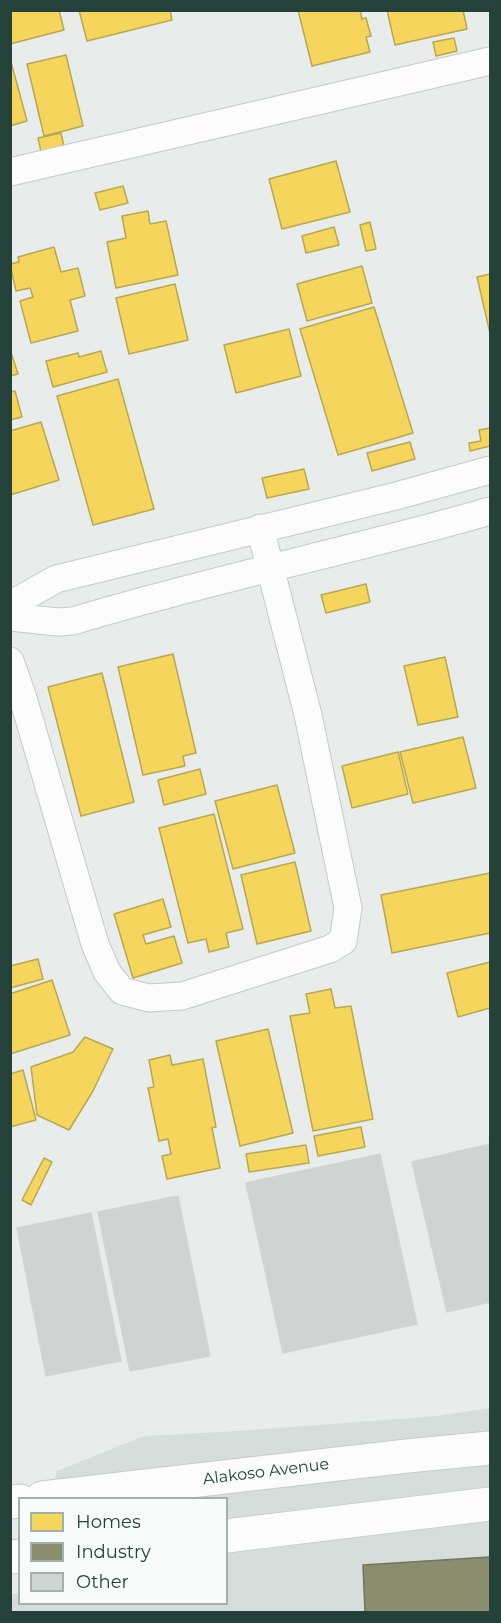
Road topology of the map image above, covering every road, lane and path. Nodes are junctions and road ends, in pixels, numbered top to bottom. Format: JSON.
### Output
{"nodes":[{"id":1,"x":490,"y":61,"type":"edge"},
{"id":2,"x":10,"y":172,"type":"edge"},
{"id":3,"x":490,"y":470,"type":"edge"},
{"id":4,"x":490,"y":511,"type":"edge"},
{"id":5,"x":261,"y":528,"type":"junction"},
{"id":6,"x":270,"y":567,"type":"junction"},
{"id":7,"x":10,"y":605,"type":"edge"},
{"id":8,"x":10,"y":617,"type":"edge"},
{"id":9,"x":10,"y":661,"type":"edge"},
{"id":10,"x":490,"y":1448,"type":"edge"},
{"id":11,"x":51,"y":1497,"type":"edge"},
{"id":12,"x":490,"y":1504,"type":"edge"},
{"id":13,"x":228,"y":1536,"type":"edge"}],
"edges":[{"from":1,"to":2,"type":"street"},
{"from":3,"to":5,"type":"street"},
{"from":4,"to":6,"type":"street"},
{"from":5,"to":6,"type":"street"},
{"from":5,"to":7,"type":"street"},
{"from":6,"to":8,"type":"street"},
{"from":6,"to":9,"type":"street"},
{"from":10,"to":11,"type":"street","name":"Alakoso Avenue"},
{"from":12,"to":13,"type":"street"}]}
